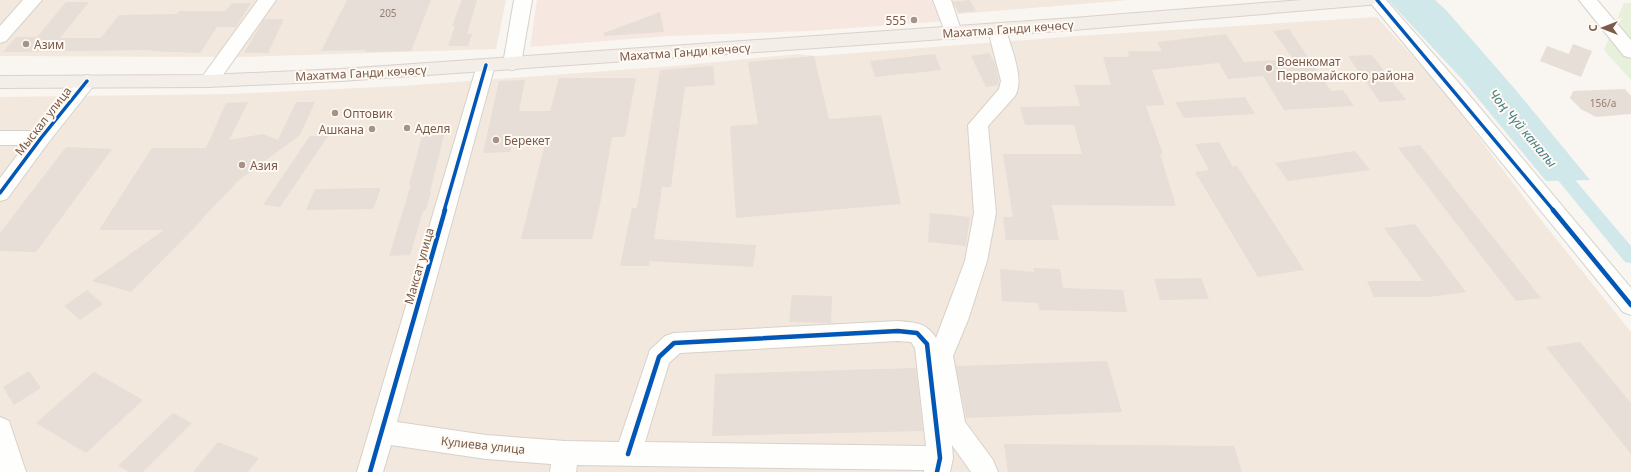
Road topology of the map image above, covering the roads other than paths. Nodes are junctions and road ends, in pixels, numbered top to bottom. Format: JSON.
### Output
{"nodes":[{"id":1,"x":32,"y":0,"type":"edge"},
{"id":2,"x":267,"y":0,"type":"edge"},
{"id":3,"x":523,"y":0,"type":"edge"},
{"id":4,"x":942,"y":0,"type":"edge"},
{"id":5,"x":1368,"y":0,"type":"edge"},
{"id":6,"x":1377,"y":0,"type":"edge"},
{"id":7,"x":1588,"y":0,"type":"edge"},
{"id":8,"x":1285,"y":4,"type":"edge"},
{"id":9,"x":996,"y":30,"type":"junction"},
{"id":10,"x":953,"y":33,"type":"junction"},
{"id":11,"x":0,"y":37,"type":"edge"},
{"id":12,"x":1631,"y":52,"type":"edge"},
{"id":13,"x":512,"y":64,"type":"junction"},
{"id":14,"x":486,"y":65,"type":"junction"},
{"id":15,"x":87,"y":81,"type":"junction"},
{"id":16,"x":209,"y":81,"type":"junction"},
{"id":17,"x":0,"y":82,"type":"edge"},
{"id":18,"x":0,"y":138,"type":"edge"},
{"id":19,"x":41,"y":138,"type":"junction"},
{"id":20,"x":0,"y":193,"type":"edge"},
{"id":21,"x":1631,"y":305,"type":"edge"},
{"id":22,"x":0,"y":429,"type":"edge"},
{"id":23,"x":382,"y":432,"type":"junction"},
{"id":24,"x":628,"y":454,"type":"junction"},
{"id":25,"x":564,"y":462,"type":"edge"},
{"id":26,"x":705,"y":463,"type":"edge"},
{"id":27,"x":938,"y":465,"type":"edge"},
{"id":28,"x":13,"y":472,"type":"edge"},
{"id":29,"x":370,"y":472,"type":"edge"},
{"id":30,"x":985,"y":472,"type":"edge"}],
"edges":[{"from":1,"to":11,"type":"street"},
{"from":2,"to":16,"type":"street"},
{"from":3,"to":13,"type":"street"},
{"from":4,"to":10,"type":"street"},
{"from":5,"to":8,"type":"main road","name":"Махатма Ганди көчөсү"},
{"from":6,"to":21,"type":"street"},
{"from":7,"to":12,"type":"street"},
{"from":8,"to":9,"type":"main road","name":"Махатма Ганди көчөсү"},
{"from":9,"to":10,"type":"main road","name":"Махатма Ганди көчөсү"},
{"from":9,"to":30,"type":"street"},
{"from":10,"to":13,"type":"main road","name":"Махатма Ганди көчөсү"},
{"from":13,"to":14,"type":"main road","name":"Махатма Ганди көчөсү"},
{"from":14,"to":16,"type":"main road","name":"Махатма Ганди көчөсү"},
{"from":14,"to":23,"type":"street","name":"Максат улица"},
{"from":15,"to":16,"type":"main road","name":"Махатма Ганди көчөсү"},
{"from":15,"to":17,"type":"main road","name":"Махатма Ганди көчөсү"},
{"from":15,"to":19,"type":"street","name":"Мыскал улица"},
{"from":18,"to":19,"type":"street"},
{"from":19,"to":20,"type":"street","name":"Мыскал улица"},
{"from":22,"to":28,"type":"street"},
{"from":23,"to":25,"type":"street","name":"Кулиева улица"},
{"from":23,"to":29,"type":"street","name":"Максат улица"},
{"from":24,"to":25,"type":"street","name":"Кулиева улица"},
{"from":24,"to":26,"type":"street","name":"Кулиева улица"},
{"from":24,"to":27,"type":"street"},
{"from":26,"to":27,"type":"street","name":"Кулиева улица"}]}
